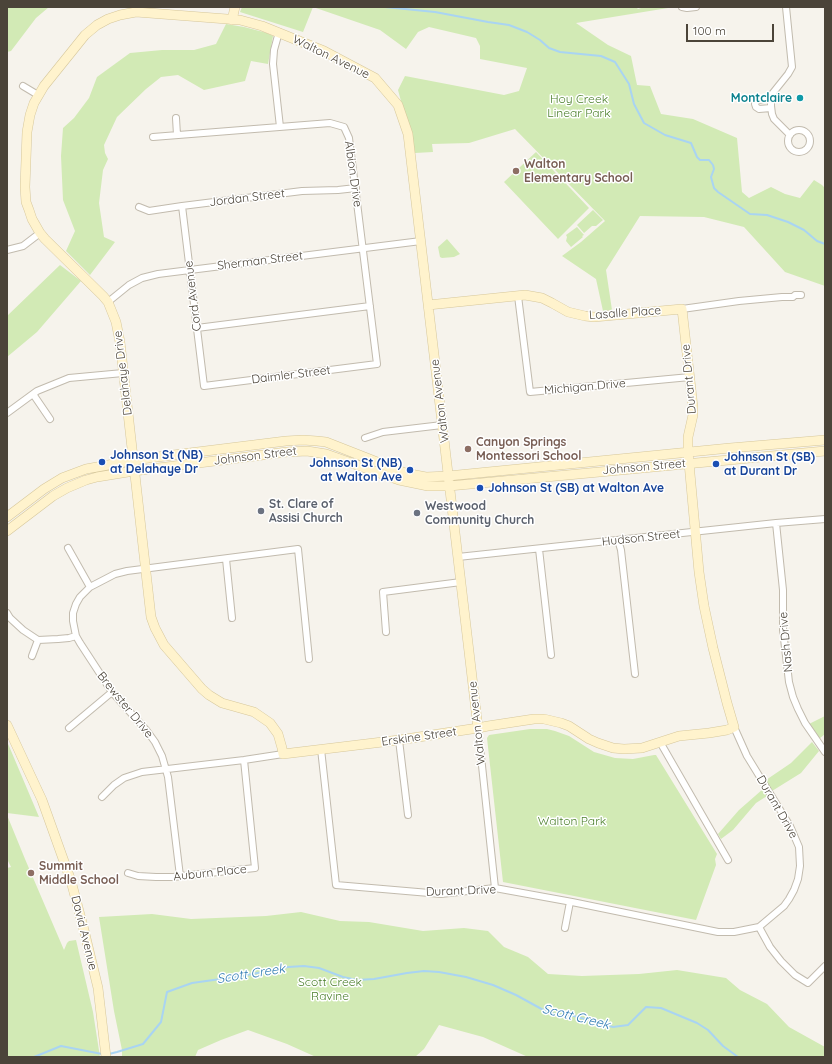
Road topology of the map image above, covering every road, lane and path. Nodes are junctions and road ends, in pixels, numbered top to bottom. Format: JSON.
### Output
{"nodes":[{"id":1,"x":236,"y":7,"type":"edge"},
{"id":2,"x":682,"y":7,"type":"edge"},
{"id":3,"x":696,"y":7,"type":"edge"},
{"id":4,"x":786,"y":7,"type":"edge"},
{"id":5,"x":232,"y":20,"type":"junction"},
{"id":6,"x":279,"y":32,"type":"junction"},
{"id":7,"x":23,"y":86,"type":"dead end"},
{"id":8,"x":38,"y":96,"type":"junction"},
{"id":9,"x":771,"y":98,"type":"junction"},
{"id":10,"x":771,"y":108,"type":"junction"},
{"id":11,"x":176,"y":118,"type":"dead end"},
{"id":12,"x":280,"y":127,"type":"junction"},
{"id":13,"x":178,"y":135,"type":"junction"},
{"id":14,"x":790,"y":135,"type":"dead end"},
{"id":15,"x":153,"y":137,"type":"dead end"},
{"id":16,"x":356,"y":188,"type":"junction"},
{"id":17,"x":182,"y":206,"type":"junction"},
{"id":18,"x":139,"y":207,"type":"dead end"},
{"id":19,"x":40,"y":233,"type":"junction"},
{"id":20,"x":421,"y":241,"type":"junction"},
{"id":21,"x":363,"y":248,"type":"junction"},
{"id":22,"x":7,"y":250,"type":"edge"},
{"id":23,"x":190,"y":270,"type":"junction"},
{"id":24,"x":801,"y":295,"type":"dead end"},
{"id":25,"x":518,"y":296,"type":"junction"},
{"id":26,"x":108,"y":302,"type":"junction"},
{"id":27,"x":428,"y":305,"type":"junction"},
{"id":28,"x":370,"y":306,"type":"junction"},
{"id":29,"x":682,"y":309,"type":"junction"},
{"id":30,"x":197,"y":328,"type":"junction"},
{"id":31,"x":378,"y":364,"type":"joint"},
{"id":32,"x":123,"y":373,"type":"junction"},
{"id":33,"x":690,"y":377,"type":"junction"},
{"id":34,"x":204,"y":386,"type":"joint"},
{"id":35,"x":33,"y":394,"type":"junction"},
{"id":36,"x":7,"y":413,"type":"edge"},
{"id":37,"x":50,"y":419,"type":"dead end"},
{"id":38,"x":442,"y":425,"type":"junction"},
{"id":39,"x":365,"y":438,"type":"dead end"},
{"id":40,"x":825,"y":440,"type":"edge"},
{"id":41,"x":825,"y":451,"type":"edge"},
{"id":42,"x":688,"y":452,"type":"junction"},
{"id":43,"x":133,"y":460,"type":"junction"},
{"id":44,"x":688,"y":463,"type":"junction"},
{"id":45,"x":134,"y":471,"type":"junction"},
{"id":46,"x":448,"y":476,"type":"junction"},
{"id":47,"x":449,"y":486,"type":"junction"},
{"id":48,"x":7,"y":517,"type":"edge"},
{"id":49,"x":825,"y":519,"type":"edge"},
{"id":50,"x":776,"y":523,"type":"junction"},
{"id":51,"x":7,"y":531,"type":"edge"},
{"id":52,"x":695,"y":532,"type":"junction"},
{"id":53,"x":618,"y":540,"type":"junction"},
{"id":54,"x":68,"y":548,"type":"dead end"},
{"id":55,"x":539,"y":549,"type":"junction"},
{"id":56,"x":458,"y":557,"type":"junction"},
{"id":57,"x":226,"y":559,"type":"junction"},
{"id":58,"x":145,"y":569,"type":"junction"},
{"id":59,"x":461,"y":582,"type":"junction"},
{"id":60,"x":90,"y":587,"type":"junction"},
{"id":61,"x":7,"y":613,"type":"edge"},
{"id":62,"x":232,"y":618,"type":"dead end"},
{"id":63,"x":386,"y":632,"type":"dead end"},
{"id":64,"x":76,"y":636,"type":"junction"},
{"id":65,"x":38,"y":640,"type":"junction"},
{"id":66,"x":551,"y":654,"type":"dead end"},
{"id":67,"x":32,"y":656,"type":"dead end"},
{"id":68,"x":309,"y":659,"type":"dead end"},
{"id":69,"x":635,"y":674,"type":"dead end"},
{"id":70,"x":112,"y":692,"type":"junction"},
{"id":71,"x":7,"y":725,"type":"edge"},
{"id":72,"x":734,"y":727,"type":"junction"},
{"id":73,"x":69,"y":728,"type":"dead end"},
{"id":74,"x":478,"y":728,"type":"junction"},
{"id":75,"x":399,"y":740,"type":"junction"},
{"id":76,"x":660,"y":742,"type":"junction"},
{"id":77,"x":321,"y":749,"type":"junction"},
{"id":78,"x":825,"y":752,"type":"edge"},
{"id":79,"x":283,"y":754,"type":"junction"},
{"id":80,"x":244,"y":760,"type":"junction"},
{"id":81,"x":166,"y":770,"type":"junction"},
{"id":82,"x":102,"y":797,"type":"dead end"},
{"id":83,"x":408,"y":815,"type":"dead end"},
{"id":84,"x":728,"y":860,"type":"dead end"},
{"id":85,"x":128,"y":873,"type":"dead end"},
{"id":86,"x":180,"y":876,"type":"junction"},
{"id":87,"x":495,"y":888,"type":"junction"},
{"id":88,"x":570,"y":902,"type":"junction"},
{"id":89,"x":759,"y":927,"type":"junction"},
{"id":90,"x":565,"y":928,"type":"dead end"},
{"id":91,"x":825,"y":966,"type":"edge"},
{"id":92,"x":106,"y":1057,"type":"edge"}],
"edges":[{"from":1,"to":5,"type":"street"},
{"from":2,"to":3,"type":"street"},
{"from":4,"to":9,"type":"street"},
{"from":5,"to":6,"type":"street","name":"Walton Avenue"},
{"from":5,"to":8,"type":"street","name":"Delahaye Drive"},
{"from":6,"to":12,"type":"street"},
{"from":6,"to":20,"type":"street","name":"Walton Avenue"},
{"from":7,"to":8,"type":"street"},
{"from":8,"to":19,"type":"street","name":"Delahaye Drive"},
{"from":9,"to":10,"type":"street"},
{"from":9,"to":10,"type":"street"},
{"from":10,"to":14,"type":"street"},
{"from":11,"to":13,"type":"street"},
{"from":12,"to":13,"type":"street","name":"Albion Drive"},
{"from":12,"to":16,"type":"street","name":"Albion Drive"},
{"from":13,"to":15,"type":"street","name":"Albion Drive"},
{"from":16,"to":17,"type":"street","name":"Jordan Street"},
{"from":16,"to":21,"type":"street","name":"Albion Drive"},
{"from":17,"to":18,"type":"street","name":"Jordan Street"},
{"from":17,"to":23,"type":"street","name":"Cord Avenue"},
{"from":19,"to":22,"type":"street"},
{"from":19,"to":26,"type":"street","name":"Delahaye Drive"},
{"from":20,"to":21,"type":"street","name":"Sherman Street"},
{"from":20,"to":27,"type":"street","name":"Walton Avenue"},
{"from":21,"to":23,"type":"street","name":"Sherman Street"},
{"from":21,"to":28,"type":"street","name":"Albion Drive"},
{"from":23,"to":26,"type":"street","name":"Sherman Street"},
{"from":23,"to":30,"type":"street","name":"Cord Avenue"},
{"from":24,"to":29,"type":"street","name":"Lasalle Place"},
{"from":25,"to":27,"type":"street","name":"Lasalle Place"},
{"from":25,"to":29,"type":"street","name":"Lasalle Place"},
{"from":25,"to":33,"type":"street","name":"Michigan Drive"},
{"from":26,"to":32,"type":"street","name":"Delahaye Drive"},
{"from":27,"to":38,"type":"street","name":"Walton Avenue"},
{"from":28,"to":30,"type":"street"},
{"from":28,"to":31,"type":"street","name":"Albion Drive"},
{"from":29,"to":33,"type":"street","name":"Durant Drive"},
{"from":30,"to":34,"type":"street","name":"Cord Avenue"},
{"from":31,"to":34,"type":"street","name":"Daimler Street"},
{"from":32,"to":35,"type":"street"},
{"from":32,"to":43,"type":"street","name":"Delahaye Drive"},
{"from":33,"to":42,"type":"street","name":"Durant Drive"},
{"from":35,"to":36,"type":"street"},
{"from":35,"to":37,"type":"street"},
{"from":38,"to":39,"type":"street"},
{"from":38,"to":46,"type":"street","name":"Walton Avenue"},
{"from":40,"to":42,"type":"street","name":"Johnson Street"},
{"from":41,"to":44,"type":"street","name":"Johnson Street"},
{"from":42,"to":44,"type":"street","name":"Durant Drive"},
{"from":42,"to":46,"type":"street","name":"Johnson Street"},
{"from":43,"to":45,"type":"street","name":"Delahaye Drive"},
{"from":43,"to":46,"type":"street","name":"Johnson Street"},
{"from":43,"to":48,"type":"street","name":"Johnson Street"},
{"from":44,"to":47,"type":"street","name":"Johnson Street"},
{"from":44,"to":52,"type":"street","name":"Durant Drive"},
{"from":45,"to":47,"type":"street","name":"Johnson Street"},
{"from":45,"to":51,"type":"street","name":"Johnson Street"},
{"from":45,"to":58,"type":"street","name":"Delahaye Drive"},
{"from":46,"to":47,"type":"street","name":"Walton Avenue"},
{"from":47,"to":56,"type":"street","name":"Walton Avenue"},
{"from":49,"to":50,"type":"street","name":"Hudson Street"},
{"from":50,"to":52,"type":"street","name":"Hudson Street"},
{"from":50,"to":78,"type":"street","name":"Nash Drive"},
{"from":52,"to":53,"type":"street","name":"Hudson Street"},
{"from":52,"to":72,"type":"street","name":"Durant Drive"},
{"from":53,"to":55,"type":"street","name":"Hudson Street"},
{"from":53,"to":69,"type":"street"},
{"from":54,"to":60,"type":"street"},
{"from":55,"to":56,"type":"street","name":"Hudson Street"},
{"from":55,"to":66,"type":"street"},
{"from":56,"to":59,"type":"street","name":"Walton Avenue"},
{"from":57,"to":58,"type":"street","name":"Brewster Drive"},
{"from":57,"to":62,"type":"street"},
{"from":57,"to":68,"type":"street","name":"Brewster Drive"},
{"from":58,"to":60,"type":"street","name":"Brewster Drive"},
{"from":58,"to":79,"type":"street","name":"Delahaye Drive"},
{"from":59,"to":63,"type":"street"},
{"from":59,"to":74,"type":"street","name":"Walton Avenue"},
{"from":60,"to":64,"type":"street","name":"Brewster Drive"},
{"from":61,"to":65,"type":"street"},
{"from":64,"to":65,"type":"street"},
{"from":64,"to":70,"type":"street","name":"Brewster Drive"},
{"from":65,"to":67,"type":"street"},
{"from":70,"to":73,"type":"street"},
{"from":70,"to":81,"type":"street","name":"Brewster Drive"},
{"from":71,"to":92,"type":"street","name":"David Avenue"},
{"from":72,"to":76,"type":"street","name":"Erskine Street"},
{"from":72,"to":89,"type":"street","name":"Durant Drive"},
{"from":74,"to":75,"type":"street","name":"Erskine Street"},
{"from":74,"to":76,"type":"street","name":"Erskine Street"},
{"from":74,"to":87,"type":"street","name":"Walton Avenue"},
{"from":75,"to":77,"type":"street","name":"Erskine Street"},
{"from":75,"to":83,"type":"street"},
{"from":76,"to":84,"type":"street"},
{"from":77,"to":79,"type":"street","name":"Erskine Street"},
{"from":77,"to":87,"type":"street","name":"Durant Drive"},
{"from":79,"to":80,"type":"street","name":"Erskine Street"},
{"from":80,"to":81,"type":"street","name":"Erskine Street"},
{"from":80,"to":86,"type":"street","name":"Auburn Place"},
{"from":81,"to":82,"type":"street","name":"Erskine Street"},
{"from":81,"to":86,"type":"street","name":"Brewster Drive"},
{"from":85,"to":86,"type":"street","name":"Auburn Place"},
{"from":87,"to":88,"type":"street","name":"Durant Drive"},
{"from":88,"to":89,"type":"street","name":"Durant Drive"},
{"from":88,"to":90,"type":"street"},
{"from":89,"to":91,"type":"street"}]}
